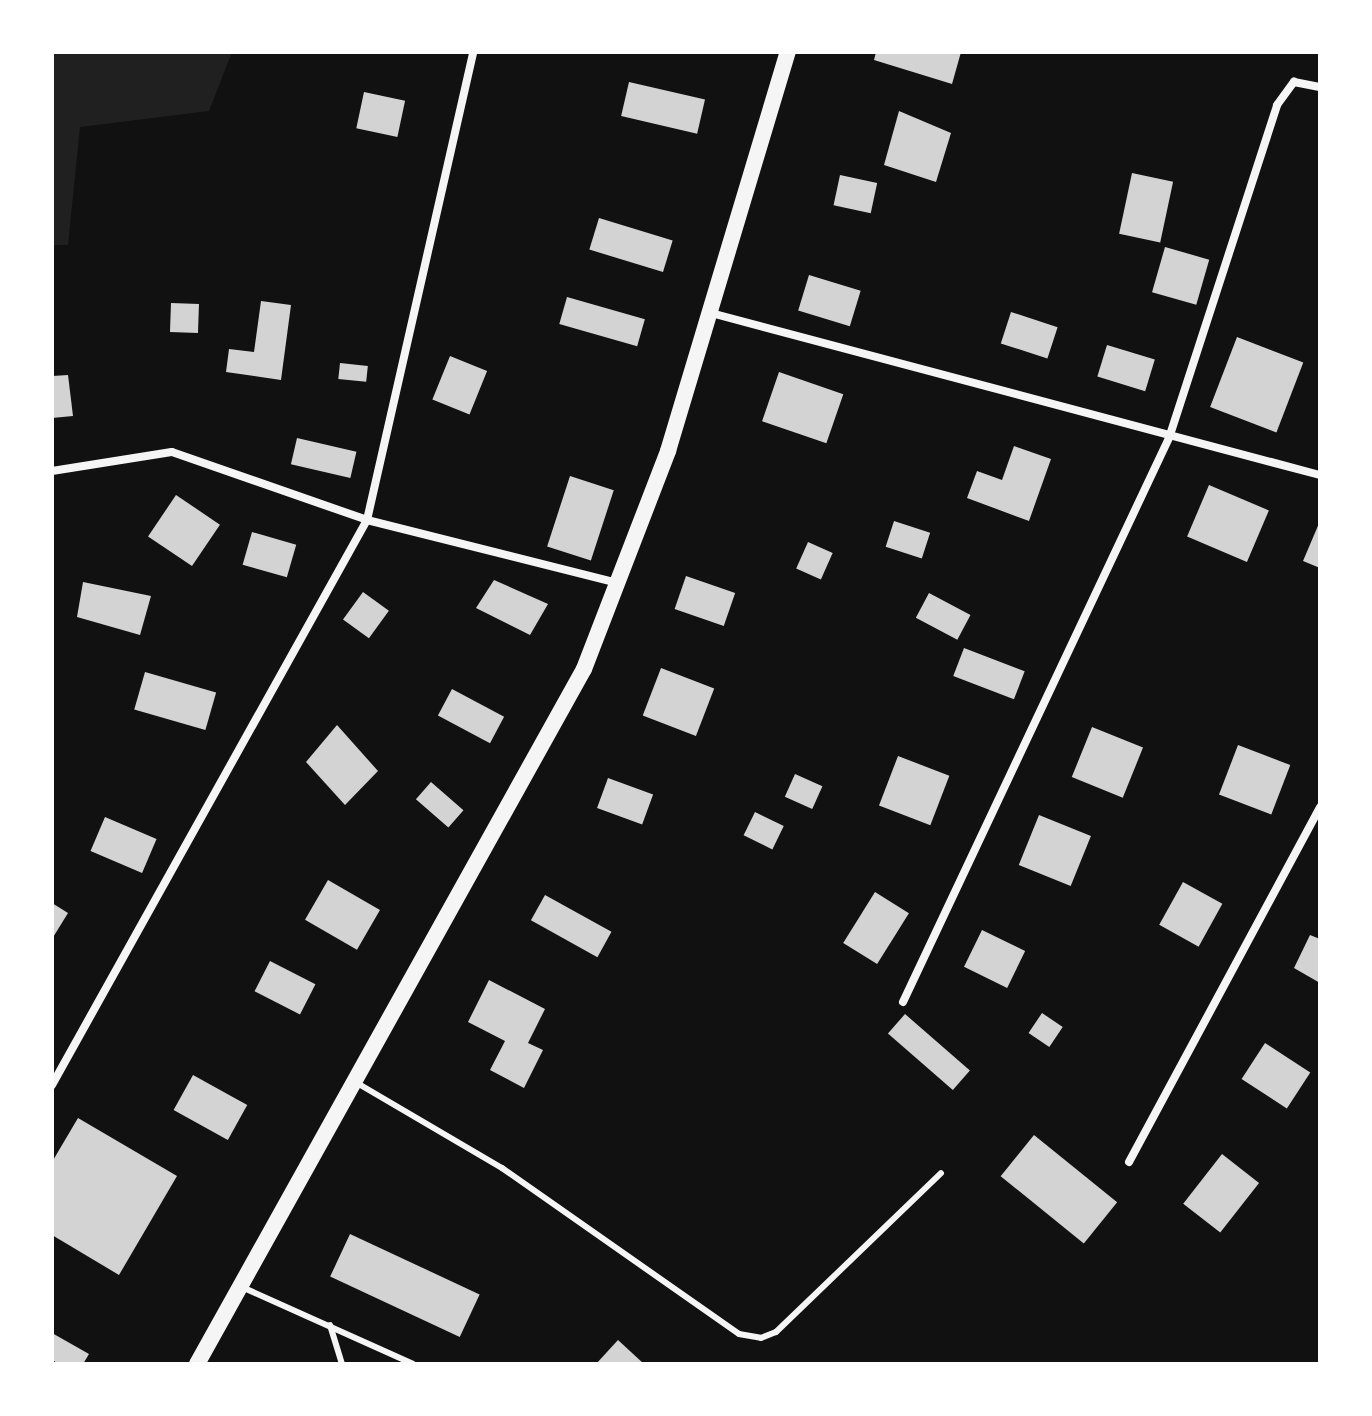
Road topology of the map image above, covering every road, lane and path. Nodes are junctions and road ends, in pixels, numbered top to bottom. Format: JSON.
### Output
{"nodes":[{"id":1,"x":473,"y":52,"type":"edge"},
{"id":2,"x":788,"y":52,"type":"edge"},
{"id":3,"x":1320,"y":87,"type":"edge"},
{"id":4,"x":711,"y":313,"type":"junction"},
{"id":5,"x":1169,"y":438,"type":"junction"},
{"id":6,"x":52,"y":471,"type":"edge"},
{"id":7,"x":1320,"y":475,"type":"edge"},
{"id":8,"x":367,"y":520,"type":"junction"},
{"id":9,"x":617,"y":583,"type":"junction"},
{"id":10,"x":1320,"y":807,"type":"edge"},
{"id":11,"x":903,"y":1002,"type":"dead end"},
{"id":12,"x":354,"y":1081,"type":"junction"},
{"id":13,"x":52,"y":1085,"type":"edge"},
{"id":14,"x":1129,"y":1162,"type":"dead end"},
{"id":15,"x":941,"y":1173,"type":"dead end"},
{"id":16,"x":240,"y":1286,"type":"junction"},
{"id":17,"x":330,"y":1325,"type":"junction"},
{"id":18,"x":197,"y":1364,"type":"edge"},
{"id":19,"x":342,"y":1364,"type":"edge"},
{"id":20,"x":413,"y":1364,"type":"edge"}],
"edges":[{"from":1,"to":8,"type":"street"},
{"from":2,"to":4,"type":"main road"},
{"from":3,"to":5,"type":"street"},
{"from":4,"to":5,"type":"street"},
{"from":4,"to":9,"type":"main road"},
{"from":5,"to":7,"type":"street"},
{"from":5,"to":11,"type":"street"},
{"from":6,"to":8,"type":"street"},
{"from":8,"to":9,"type":"street"},
{"from":8,"to":13,"type":"street"},
{"from":9,"to":12,"type":"main road"},
{"from":10,"to":14,"type":"street"},
{"from":12,"to":15,"type":"lane"},
{"from":12,"to":16,"type":"main road"},
{"from":16,"to":17,"type":"lane"},
{"from":16,"to":18,"type":"main road"},
{"from":17,"to":19,"type":"lane"},
{"from":17,"to":20,"type":"lane"}]}
